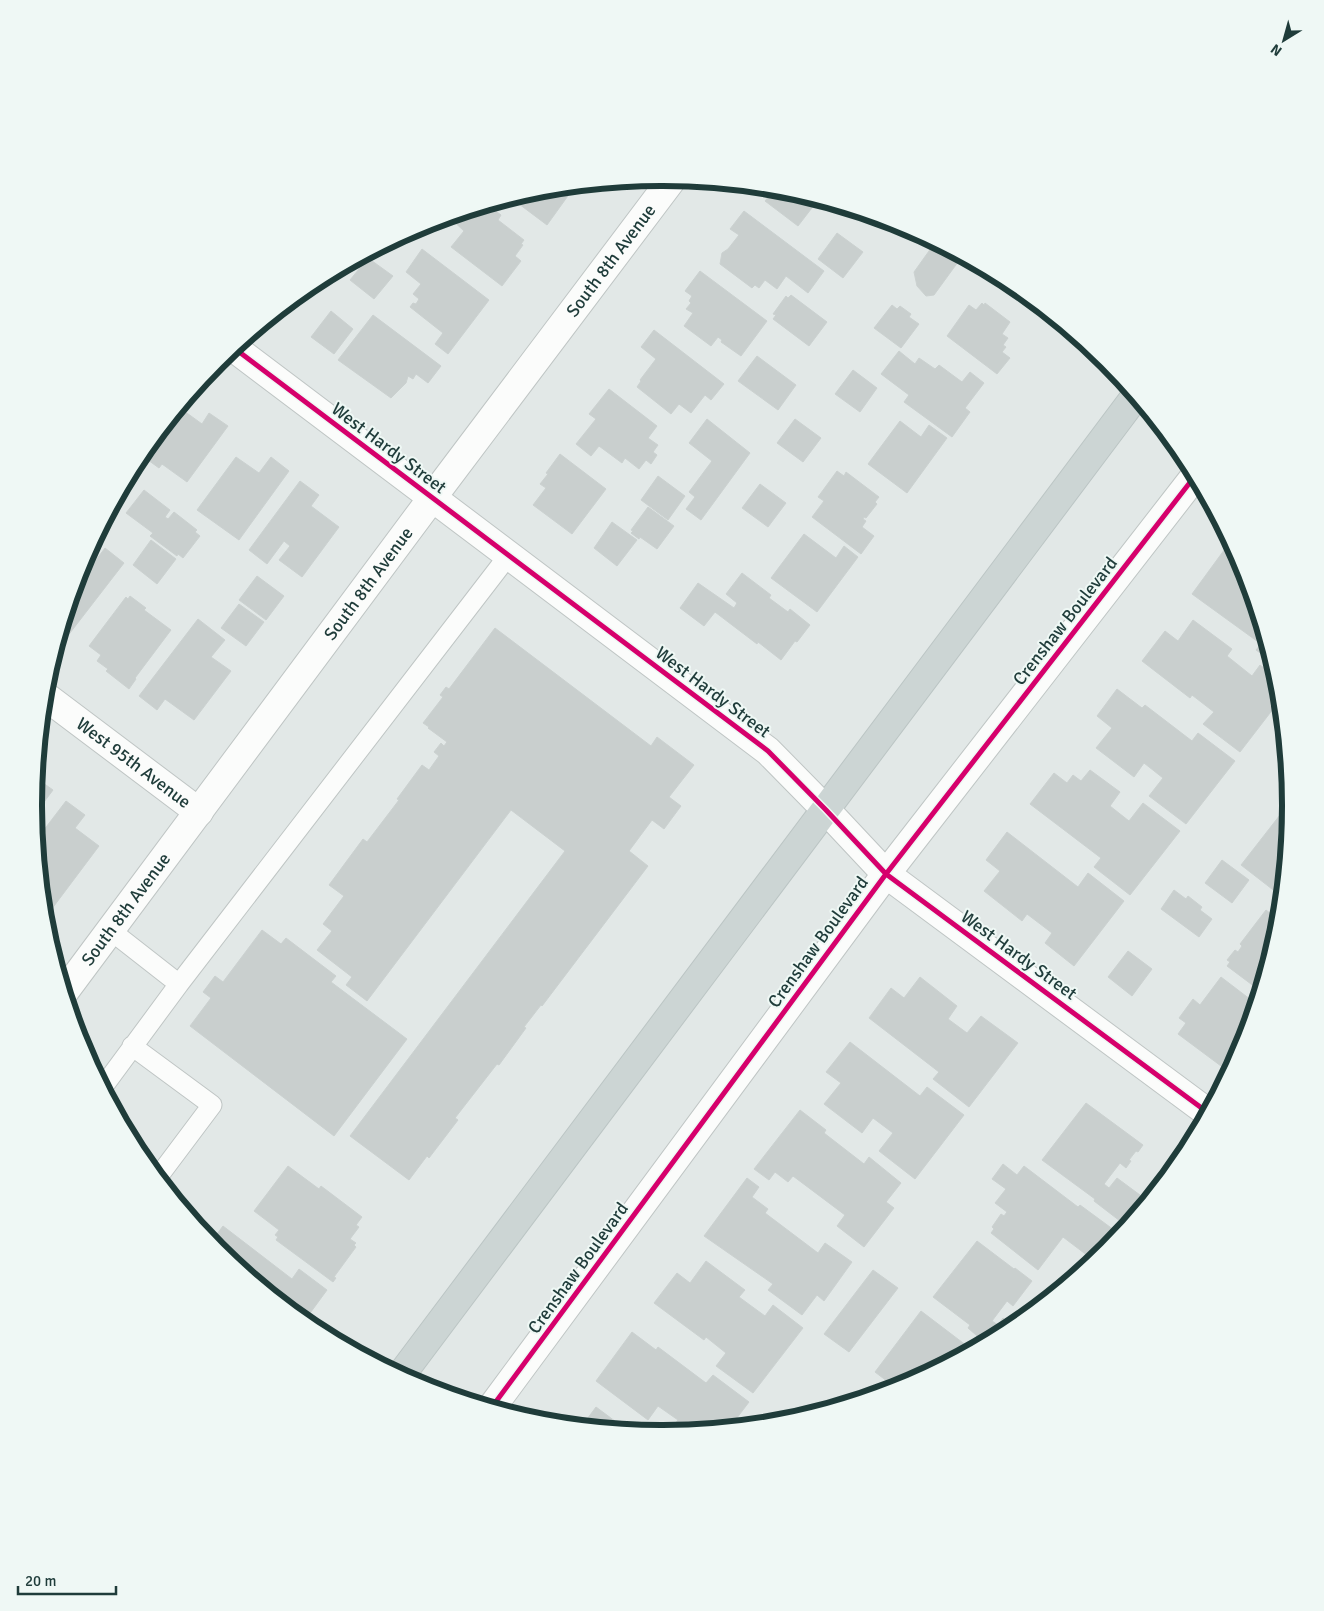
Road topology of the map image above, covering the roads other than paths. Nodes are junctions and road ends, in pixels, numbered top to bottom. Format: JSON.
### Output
{"nodes":[{"id":1,"x":667,"y":186,"type":"edge"},
{"id":2,"x":240,"y":353,"type":"edge"},
{"id":3,"x":1131,"y":401,"type":"edge"},
{"id":4,"x":1190,"y":482,"type":"edge"},
{"id":5,"x":432,"y":498,"type":"junction"},
{"id":6,"x":508,"y":556,"type":"junction"},
{"id":7,"x":52,"y":701,"type":"edge"},
{"id":8,"x":826,"y":810,"type":"junction"},
{"id":9,"x":199,"y":812,"type":"junction"},
{"id":10,"x":886,"y":874,"type":"junction"},
{"id":11,"x":110,"y":930,"type":"junction"},
{"id":12,"x":178,"y":984,"type":"junction"},
{"id":13,"x":69,"y":985,"type":"edge"},
{"id":14,"x":132,"y":1046,"type":"junction"},
{"id":15,"x":107,"y":1081,"type":"edge"},
{"id":16,"x":1202,"y":1109,"type":"edge"},
{"id":17,"x":162,"y":1171,"type":"edge"},
{"id":18,"x":405,"y":1369,"type":"edge"},
{"id":19,"x":496,"y":1402,"type":"edge"}],
"edges":[{"from":1,"to":5,"type":"street","name":"South 8th Avenue"},
{"from":2,"to":5,"type":"street","name":"West Hardy Street"},
{"from":3,"to":8,"type":"main road"},
{"from":4,"to":10,"type":"street","name":"Crenshaw Boulevard"},
{"from":5,"to":6,"type":"street","name":"West Hardy Street"},
{"from":5,"to":9,"type":"street","name":"South 8th Avenue"},
{"from":6,"to":8,"type":"street","name":"West Hardy Street"},
{"from":6,"to":12,"type":"lane"},
{"from":7,"to":9,"type":"street","name":"West 95th Avenue"},
{"from":8,"to":10,"type":"street","name":"West Hardy Street"},
{"from":8,"to":18,"type":"main road"},
{"from":9,"to":11,"type":"street","name":"South 8th Avenue"},
{"from":10,"to":16,"type":"street","name":"West Hardy Street"},
{"from":10,"to":19,"type":"street","name":"Crenshaw Boulevard"},
{"from":11,"to":12,"type":"lane"},
{"from":11,"to":13,"type":"street","name":"South 8th Avenue"},
{"from":12,"to":14,"type":"lane"},
{"from":14,"to":15,"type":"lane"},
{"from":14,"to":17,"type":"lane"}]}
